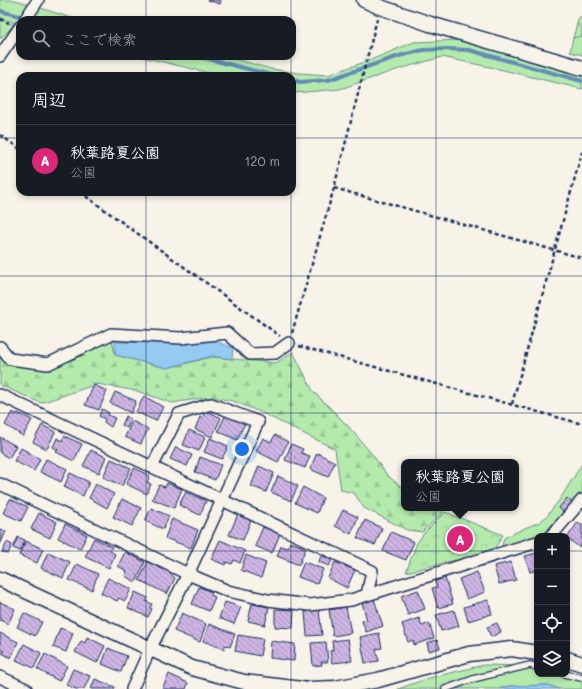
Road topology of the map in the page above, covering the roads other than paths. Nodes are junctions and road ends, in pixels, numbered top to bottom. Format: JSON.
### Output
{"nodes":[{"id":1,"x":38,"y":0,"type":"edge"},
{"id":2,"x":364,"y":0,"type":"edge"},
{"id":3,"x":27,"y":16,"type":"edge"},
{"id":4,"x":16,"y":33,"type":"edge"},
{"id":5,"x":0,"y":56,"type":"edge"},
{"id":6,"x":582,"y":68,"type":"edge"},
{"id":7,"x":290,"y":343,"type":"road end"},
{"id":8,"x":0,"y":347,"type":"edge"},
{"id":9,"x":0,"y":395,"type":"edge"},
{"id":10,"x":152,"y":467,"type":"junction"},
{"id":11,"x":0,"y":484,"type":"edge"},
{"id":12,"x":222,"y":500,"type":"junction"},
{"id":13,"x":582,"y":500,"type":"edge"},
{"id":14,"x":554,"y":533,"type":"edge"},
{"id":15,"x":534,"y":543,"type":"edge"},
{"id":16,"x":188,"y":574,"type":"junction"},
{"id":17,"x":0,"y":579,"type":"edge"},
{"id":18,"x":367,"y":594,"type":"junction"},
{"id":19,"x":150,"y":649,"type":"junction"},
{"id":20,"x":534,"y":653,"type":"edge"},
{"id":21,"x":570,"y":660,"type":"edge"},
{"id":22,"x":582,"y":664,"type":"edge"},
{"id":23,"x":534,"y":666,"type":"edge"},
{"id":24,"x":570,"y":675,"type":"edge"},
{"id":25,"x":0,"y":677,"type":"edge"},
{"id":26,"x":582,"y":678,"type":"edge"},
{"id":27,"x":278,"y":688,"type":"edge"},
{"id":28,"x":26,"y":689,"type":"edge"},
{"id":29,"x":132,"y":689,"type":"edge"},
{"id":30,"x":302,"y":689,"type":"edge"},
{"id":31,"x":309,"y":689,"type":"edge"},
{"id":32,"x":445,"y":689,"type":"edge"}],
"edges":[{"from":1,"to":3,"type":"street"},
{"from":2,"to":6,"type":"street"},
{"from":4,"to":5,"type":"street"},
{"from":7,"to":8,"type":"street"},
{"from":9,"to":10,"type":"street"},
{"from":10,"to":12,"type":"street"},
{"from":10,"to":12,"type":"street"},
{"from":11,"to":16,"type":"street"},
{"from":12,"to":16,"type":"street"},
{"from":12,"to":18,"type":"street"},
{"from":13,"to":14,"type":"street"},
{"from":15,"to":18,"type":"street"},
{"from":16,"to":18,"type":"street"},
{"from":16,"to":19,"type":"street"},
{"from":17,"to":19,"type":"street"},
{"from":19,"to":27,"type":"street"},
{"from":19,"to":29,"type":"street"},
{"from":20,"to":31,"type":"street"},
{"from":21,"to":22,"type":"street"},
{"from":23,"to":32,"type":"lane"},
{"from":24,"to":26,"type":"lane"},
{"from":25,"to":28,"type":"street"},
{"from":27,"to":30,"type":"street"}]}
